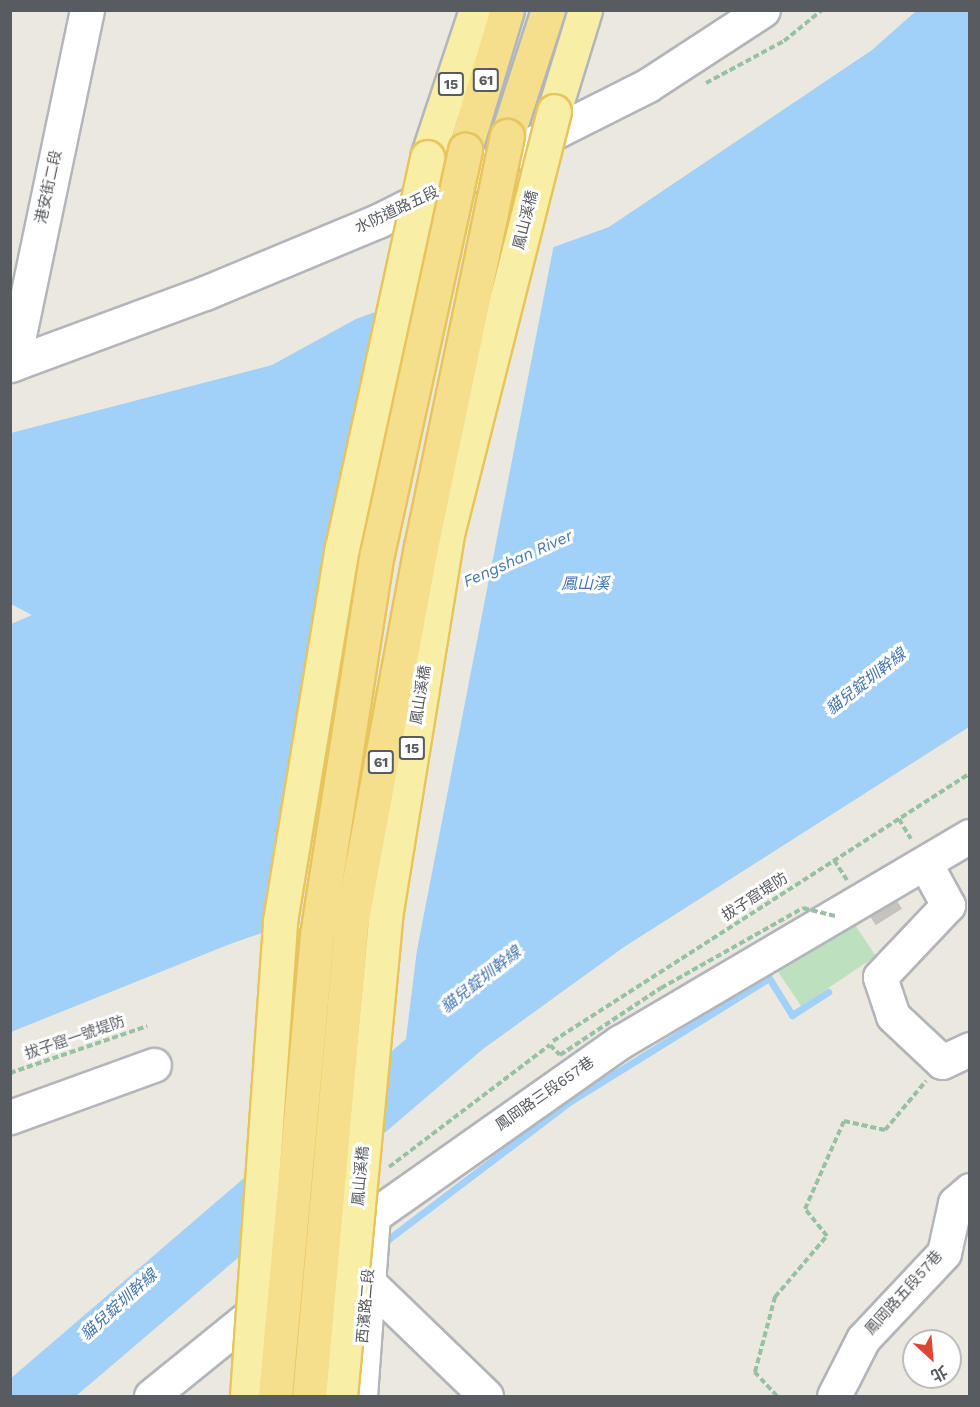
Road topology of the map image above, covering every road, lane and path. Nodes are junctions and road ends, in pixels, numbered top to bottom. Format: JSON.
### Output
{"nodes":[{"id":1,"x":87,"y":10,"type":"edge"},
{"id":2,"x":476,"y":10,"type":"edge"},
{"id":3,"x":507,"y":10,"type":"edge"},
{"id":4,"x":548,"y":10,"type":"edge"},
{"id":5,"x":585,"y":10,"type":"edge"},
{"id":6,"x":763,"y":10,"type":"edge"},
{"id":7,"x":12,"y":364,"type":"edge"},
{"id":8,"x":969,"y":773,"type":"edge"},
{"id":9,"x":969,"y":837,"type":"edge"},
{"id":10,"x":925,"y":863,"type":"junction"},
{"id":11,"x":835,"y":916,"type":"junction"},
{"id":12,"x":147,"y":1026,"type":"dead end"},
{"id":13,"x":553,"y":1041,"type":"dead end"},
{"id":14,"x":956,"y":1056,"type":"edge"},
{"id":15,"x":154,"y":1065,"type":"dead end"},
{"id":16,"x":10,"y":1073,"type":"edge"},
{"id":17,"x":10,"y":1117,"type":"edge"},
{"id":18,"x":969,"y":1190,"type":"edge"},
{"id":19,"x":366,"y":1203,"type":"junction"},
{"id":20,"x":368,"y":1282,"type":"junction"},
{"id":21,"x":151,"y":1396,"type":"edge"},
{"id":22,"x":247,"y":1396,"type":"edge"},
{"id":23,"x":275,"y":1396,"type":"edge"},
{"id":24,"x":309,"y":1396,"type":"edge"},
{"id":25,"x":340,"y":1396,"type":"edge"},
{"id":26,"x":360,"y":1396,"type":"edge"},
{"id":27,"x":486,"y":1396,"type":"edge"},
{"id":28,"x":777,"y":1396,"type":"edge"},
{"id":29,"x":834,"y":1396,"type":"edge"}],
"edges":[{"from":1,"to":7,"type":"street","name":"港安街二段"},
{"from":2,"to":22,"type":"main road","number":"15","bridge":true},
{"from":3,"to":23,"type":"highway","number":"61","bridge":true},
{"from":4,"to":24,"type":"highway","name":"鳳山溪橋","number":"61","bridge":true},
{"from":5,"to":19,"type":"main road","name":"鳳山溪橋","number":"15","bridge":true},
{"from":6,"to":7,"type":"street","name":"水防道路五段"},
{"from":8,"to":13,"type":"path","name":"拔子窟堤防"},
{"from":9,"to":10,"type":"street","name":"鳳岡路三段657巷"},
{"from":10,"to":11,"type":"street","name":"鳳岡路三段657巷"},
{"from":10,"to":14,"type":"street"},
{"from":11,"to":19,"type":"street","name":"鳳岡路三段657巷"},
{"from":11,"to":19,"type":"path","bridge":true},
{"from":12,"to":16,"type":"path","name":"拔子窟一號堤防"},
{"from":14,"to":28,"type":"path"},
{"from":15,"to":17,"type":"street"},
{"from":18,"to":29,"type":"street","name":"鳳岡路五段57巷"},
{"from":19,"to":20,"type":"street","name":"西濱路二段"},
{"from":19,"to":21,"type":"street","name":"鳳岡路三段657巷"},
{"from":19,"to":25,"type":"main road","name":"鳳山溪橋","number":"15","bridge":true},
{"from":20,"to":26,"type":"street","name":"西濱路二段"},
{"from":20,"to":27,"type":"street"}]}
